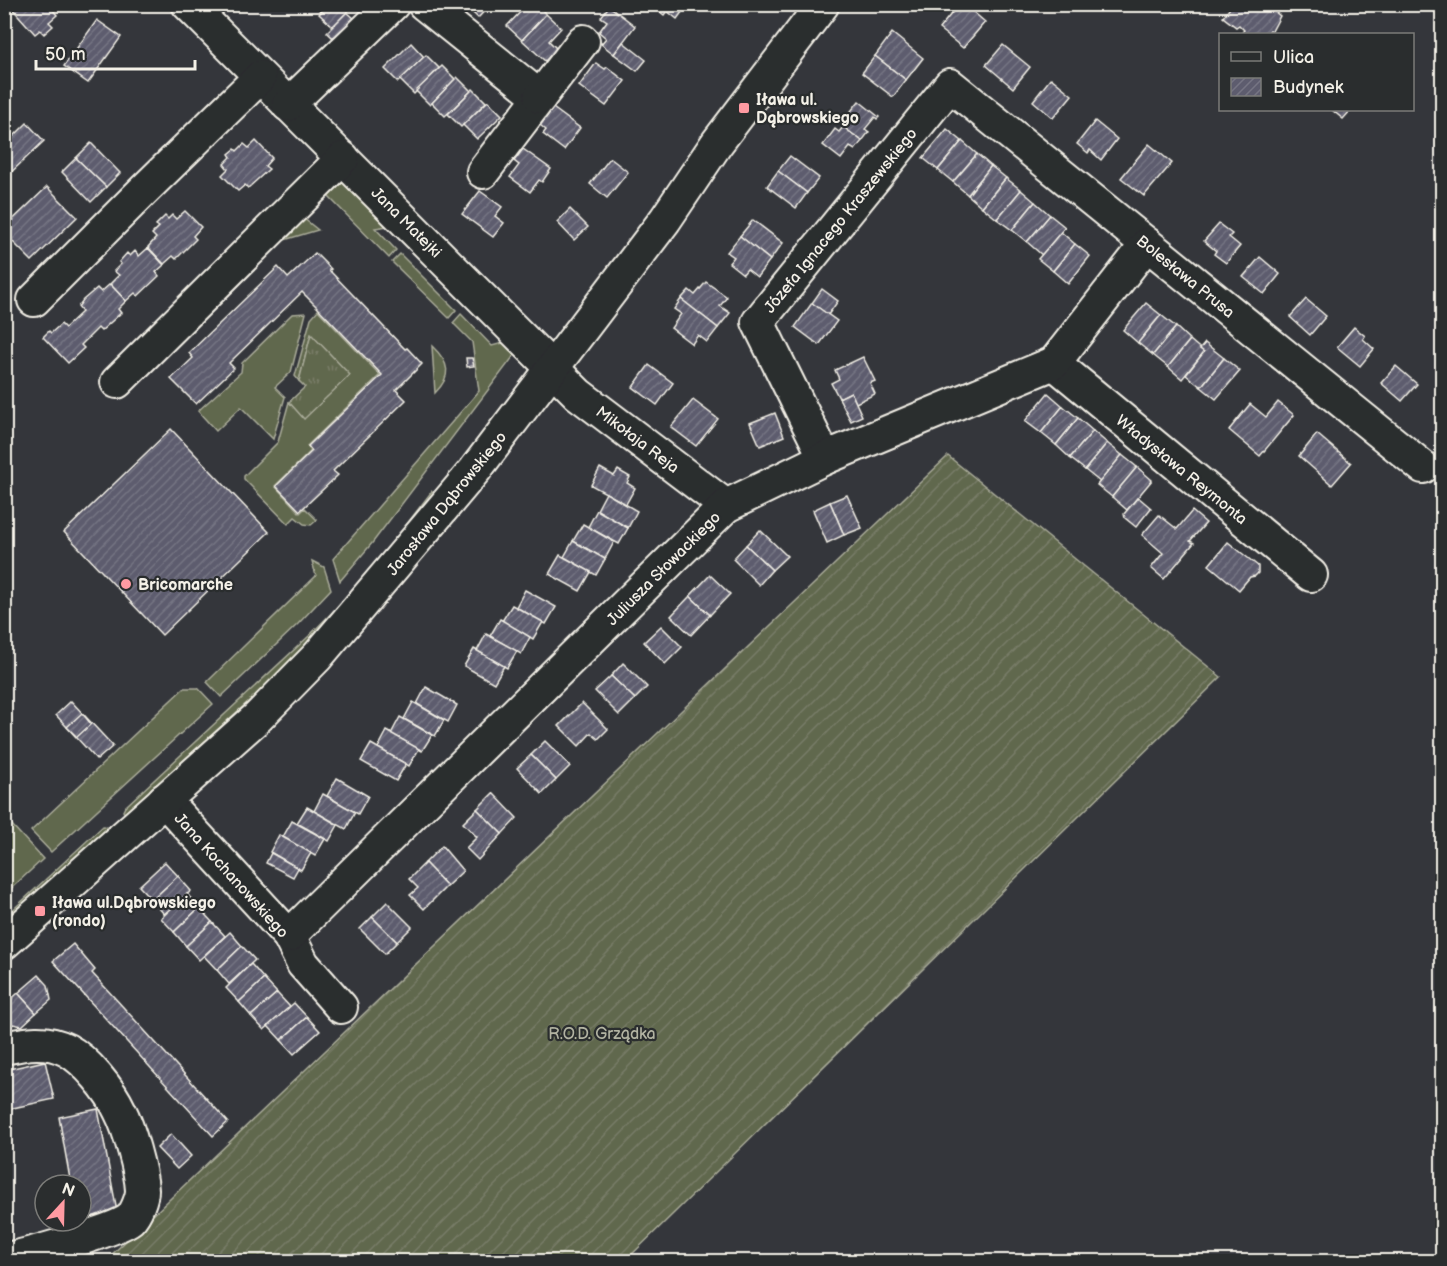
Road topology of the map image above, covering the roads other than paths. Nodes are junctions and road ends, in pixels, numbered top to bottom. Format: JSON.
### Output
{"nodes":[{"id":1,"x":188,"y":4,"type":"edge"},
{"id":2,"x":393,"y":4,"type":"edge"},
{"id":3,"x":424,"y":4,"type":"edge"},
{"id":4,"x":823,"y":4,"type":"edge"},
{"id":5,"x":583,"y":41,"type":"dead end"},
{"id":6,"x":260,"y":77,"type":"junction"},
{"id":7,"x":950,"y":85,"type":"joint"},
{"id":8,"x":540,"y":97,"type":"junction"},
{"id":9,"x":288,"y":105,"type":"junction"},
{"id":10,"x":343,"y":158,"type":"junction"},
{"id":11,"x":483,"y":172,"type":"dead end"},
{"id":12,"x":1147,"y":244,"type":"junction"},
{"id":13,"x":34,"y":300,"type":"dead end"},
{"id":14,"x":1054,"y":363,"type":"junction"},
{"id":15,"x":552,"y":369,"type":"junction"},
{"id":16,"x":117,"y":382,"type":"dead end"},
{"id":17,"x":825,"y":458,"type":"junction"},
{"id":18,"x":1423,"y":467,"type":"dead end"},
{"id":19,"x":726,"y":506,"type":"junction"},
{"id":20,"x":1311,"y":575,"type":"dead end"},
{"id":21,"x":164,"y":800,"type":"junction"},
{"id":22,"x":288,"y":936,"type":"junction"},
{"id":23,"x":4,"y":942,"type":"edge"},
{"id":24,"x":341,"y":1007,"type":"dead end"},
{"id":25,"x":17,"y":1045,"type":"edge"},
{"id":26,"x":4,"y":1259,"type":"edge"}],
"edges":[{"from":1,"to":6,"type":"street","name":"Jana Matejki"},
{"from":2,"to":9,"type":"street"},
{"from":3,"to":8,"type":"street"},
{"from":4,"to":15,"type":"street","name":"Jarosława Dąbrowskiego"},
{"from":5,"to":8,"type":"street"},
{"from":6,"to":9,"type":"street","name":"Jana Matejki"},
{"from":6,"to":13,"type":"street"},
{"from":7,"to":12,"type":"street","name":"Bolesława Prusa"},
{"from":7,"to":17,"type":"street","name":"Józefa Ignacego Kraszewskiego"},
{"from":8,"to":11,"type":"street"},
{"from":9,"to":10,"type":"street","name":"Jana Matejki"},
{"from":10,"to":15,"type":"street","name":"Jana Matejki"},
{"from":10,"to":16,"type":"street"},
{"from":12,"to":14,"type":"street","name":"Juliusza Słowackiego"},
{"from":12,"to":18,"type":"street","name":"Bolesława Prusa"},
{"from":14,"to":17,"type":"street","name":"Juliusza Słowackiego"},
{"from":14,"to":20,"type":"street","name":"Władysława Reymonta"},
{"from":15,"to":19,"type":"street","name":"Mikołaja Reja"},
{"from":15,"to":21,"type":"street","name":"Jarosława Dąbrowskiego"},
{"from":17,"to":19,"type":"street","name":"Juliusza Słowackiego"},
{"from":19,"to":22,"type":"street","name":"Juliusza Słowackiego"},
{"from":21,"to":22,"type":"street","name":"Jana Kochanowskiego"},
{"from":21,"to":23,"type":"street","name":"Jarosława Dąbrowskiego"},
{"from":22,"to":24,"type":"street","name":"Jana Kochanowskiego"},
{"from":25,"to":26,"type":"street"}]}
